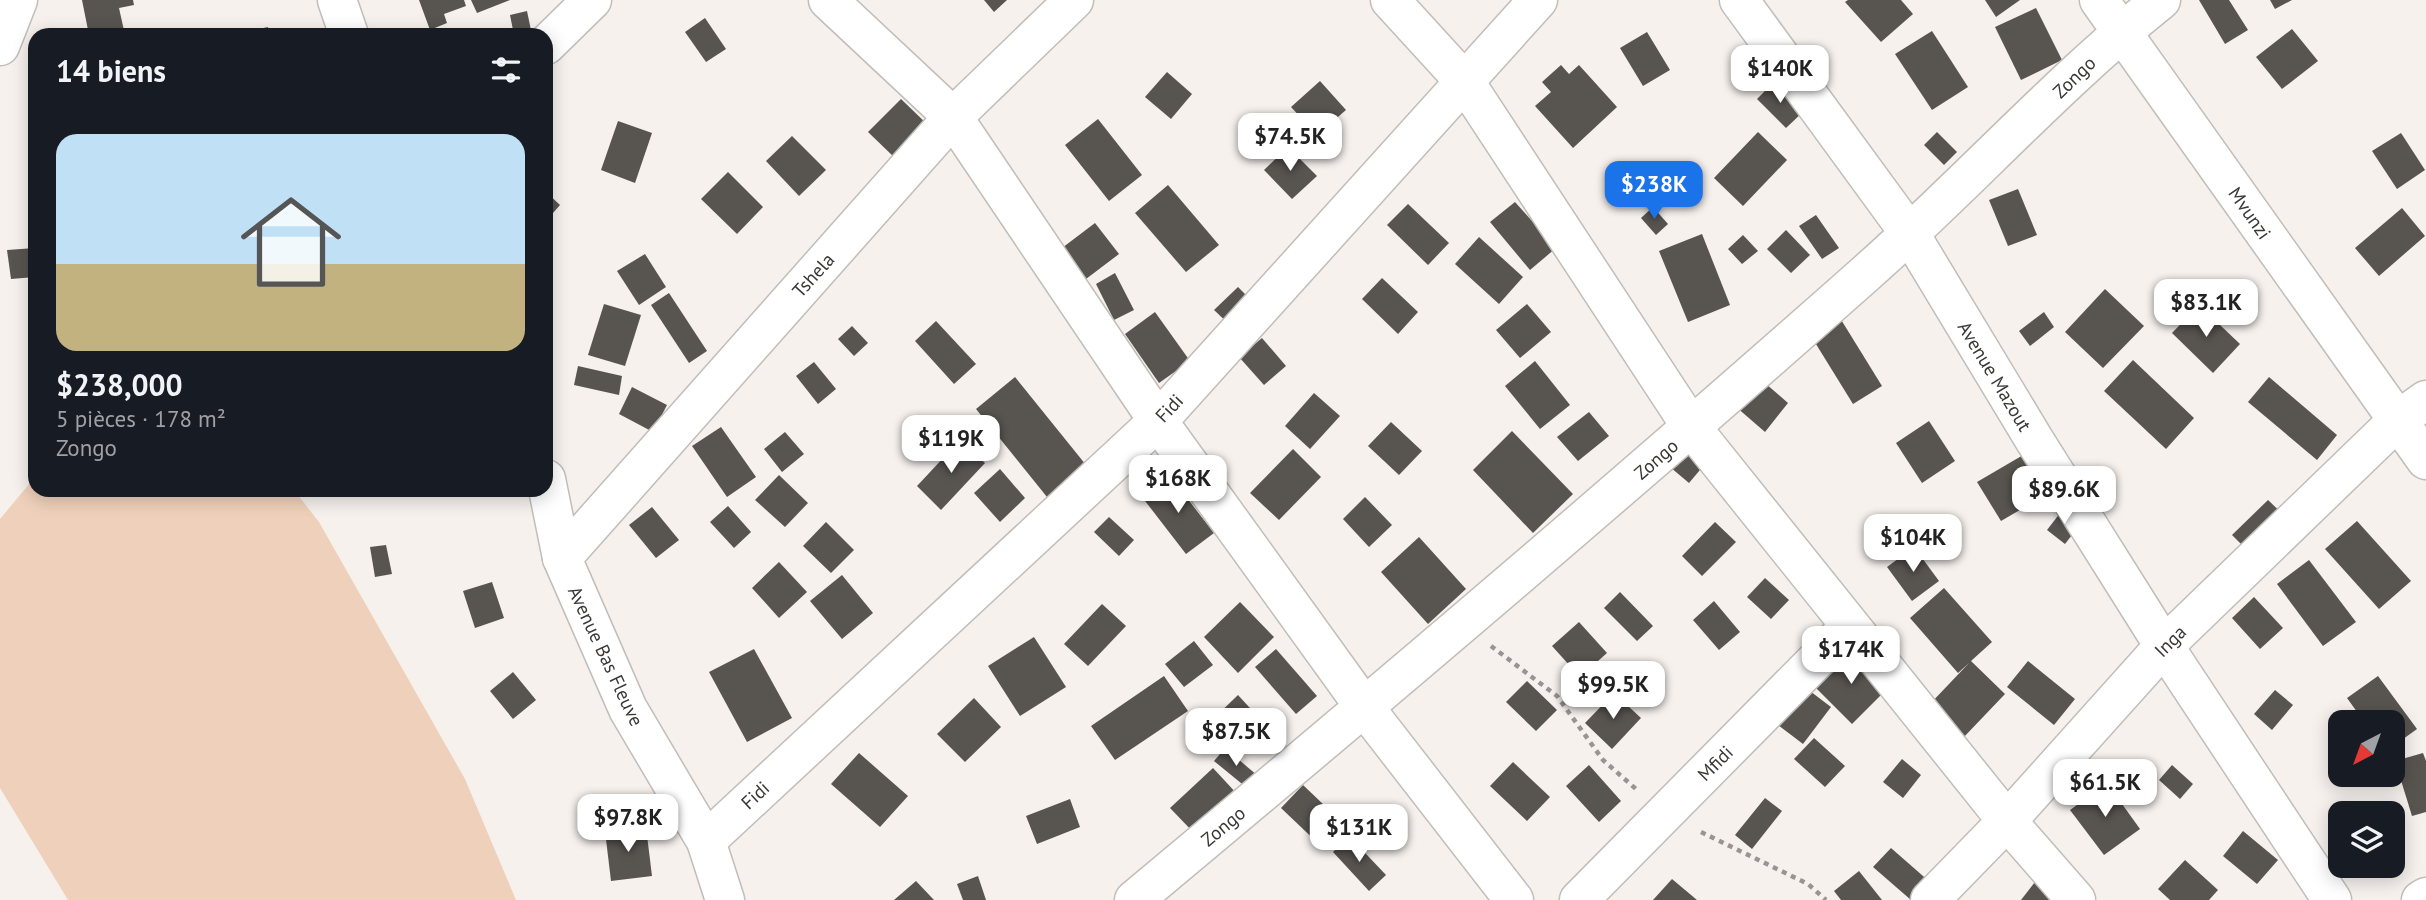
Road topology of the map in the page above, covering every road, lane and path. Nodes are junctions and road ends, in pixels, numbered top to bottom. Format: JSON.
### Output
{"nodes":[{"id":1,"x":18,"y":0,"type":"edge"},
{"id":2,"x":337,"y":0,"type":"edge"},
{"id":3,"x":592,"y":0,"type":"edge"},
{"id":4,"x":828,"y":0,"type":"edge"},
{"id":5,"x":1074,"y":0,"type":"edge"},
{"id":6,"x":1390,"y":0,"type":"edge"},
{"id":7,"x":1538,"y":0,"type":"edge"},
{"id":8,"x":1739,"y":0,"type":"edge"},
{"id":9,"x":2099,"y":0,"type":"edge"},
{"id":10,"x":2161,"y":0,"type":"edge"},
{"id":11,"x":347,"y":28,"type":"edge"},
{"id":12,"x":2121,"y":32,"type":"junction"},
{"id":13,"x":553,"y":38,"type":"edge"},
{"id":14,"x":0,"y":46,"type":"edge"},
{"id":15,"x":1465,"y":82,"type":"junction"},
{"id":16,"x":953,"y":117,"type":"junction"},
{"id":17,"x":1910,"y":234,"type":"junction"},
{"id":18,"x":2412,"y":410,"type":"edge"},
{"id":19,"x":1157,"y":421,"type":"junction"},
{"id":20,"x":1692,"y":428,"type":"junction"},
{"id":21,"x":2426,"y":460,"type":"edge"},
{"id":22,"x":550,"y":497,"type":"edge"},
{"id":23,"x":562,"y":558,"type":"junction"},
{"id":24,"x":1463,"y":624,"type":"junction"},
{"id":25,"x":1850,"y":626,"type":"junction"},
{"id":26,"x":2164,"y":646,"type":"junction"},
{"id":27,"x":1366,"y":708,"type":"junction"},
{"id":28,"x":1664,"y":814,"type":"junction"},
{"id":29,"x":2007,"y":821,"type":"junction"},
{"id":30,"x":706,"y":841,"type":"junction"},
{"id":31,"x":2426,"y":897,"type":"edge"},
{"id":32,"x":725,"y":900,"type":"edge"},
{"id":33,"x":1134,"y":900,"type":"edge"},
{"id":34,"x":1514,"y":900,"type":"edge"},
{"id":35,"x":1580,"y":900,"type":"edge"},
{"id":36,"x":1826,"y":900,"type":"edge"},
{"id":37,"x":1930,"y":900,"type":"edge"},
{"id":38,"x":2076,"y":900,"type":"edge"},
{"id":39,"x":2332,"y":900,"type":"edge"},
{"id":40,"x":2421,"y":900,"type":"edge"}],
"edges":[{"from":1,"to":14,"type":"street"},
{"from":2,"to":11,"type":"street"},
{"from":3,"to":13,"type":"street"},
{"from":4,"to":16,"type":"street"},
{"from":5,"to":16,"type":"street","name":"Tshela"},
{"from":6,"to":15,"type":"street"},
{"from":7,"to":15,"type":"street","name":"Fidi"},
{"from":8,"to":17,"type":"street","name":"Avenue Mazout"},
{"from":9,"to":12,"type":"street","name":"Mvunzi"},
{"from":10,"to":12,"type":"street","name":"Zongo"},
{"from":12,"to":17,"type":"street","name":"Zongo"},
{"from":12,"to":18,"type":"street","name":"Mvunzi"},
{"from":15,"to":19,"type":"street","name":"Fidi"},
{"from":15,"to":20,"type":"street"},
{"from":16,"to":19,"type":"street"},
{"from":16,"to":23,"type":"street","name":"Tshela"},
{"from":17,"to":20,"type":"street","name":"Zongo"},
{"from":17,"to":26,"type":"street","name":"Avenue Mazout"},
{"from":18,"to":21,"type":"street","name":"Mvunzi"},
{"from":18,"to":26,"type":"street","name":"Inga"},
{"from":19,"to":27,"type":"street"},
{"from":19,"to":30,"type":"street","name":"Fidi"},
{"from":20,"to":24,"type":"street","name":"Zongo"},
{"from":20,"to":25,"type":"street"},
{"from":22,"to":23,"type":"street","name":"Avenue Bas Fleuve"},
{"from":23,"to":30,"type":"street","name":"Avenue Bas Fleuve"},
{"from":24,"to":27,"type":"street","name":"Zongo"},
{"from":24,"to":28,"type":"path"},
{"from":25,"to":28,"type":"street","name":"Mfidi"},
{"from":25,"to":29,"type":"street"},
{"from":26,"to":29,"type":"street","name":"Inga"},
{"from":26,"to":39,"type":"street","name":"Avenue Mazout"},
{"from":27,"to":33,"type":"street","name":"Zongo"},
{"from":27,"to":34,"type":"street"},
{"from":28,"to":35,"type":"street","name":"Mfidi"},
{"from":28,"to":36,"type":"path"},
{"from":29,"to":37,"type":"street","name":"Inga"},
{"from":29,"to":38,"type":"street"},
{"from":30,"to":32,"type":"street","name":"Avenue Bas Fleuve"},
{"from":31,"to":40,"type":"street"}]}
